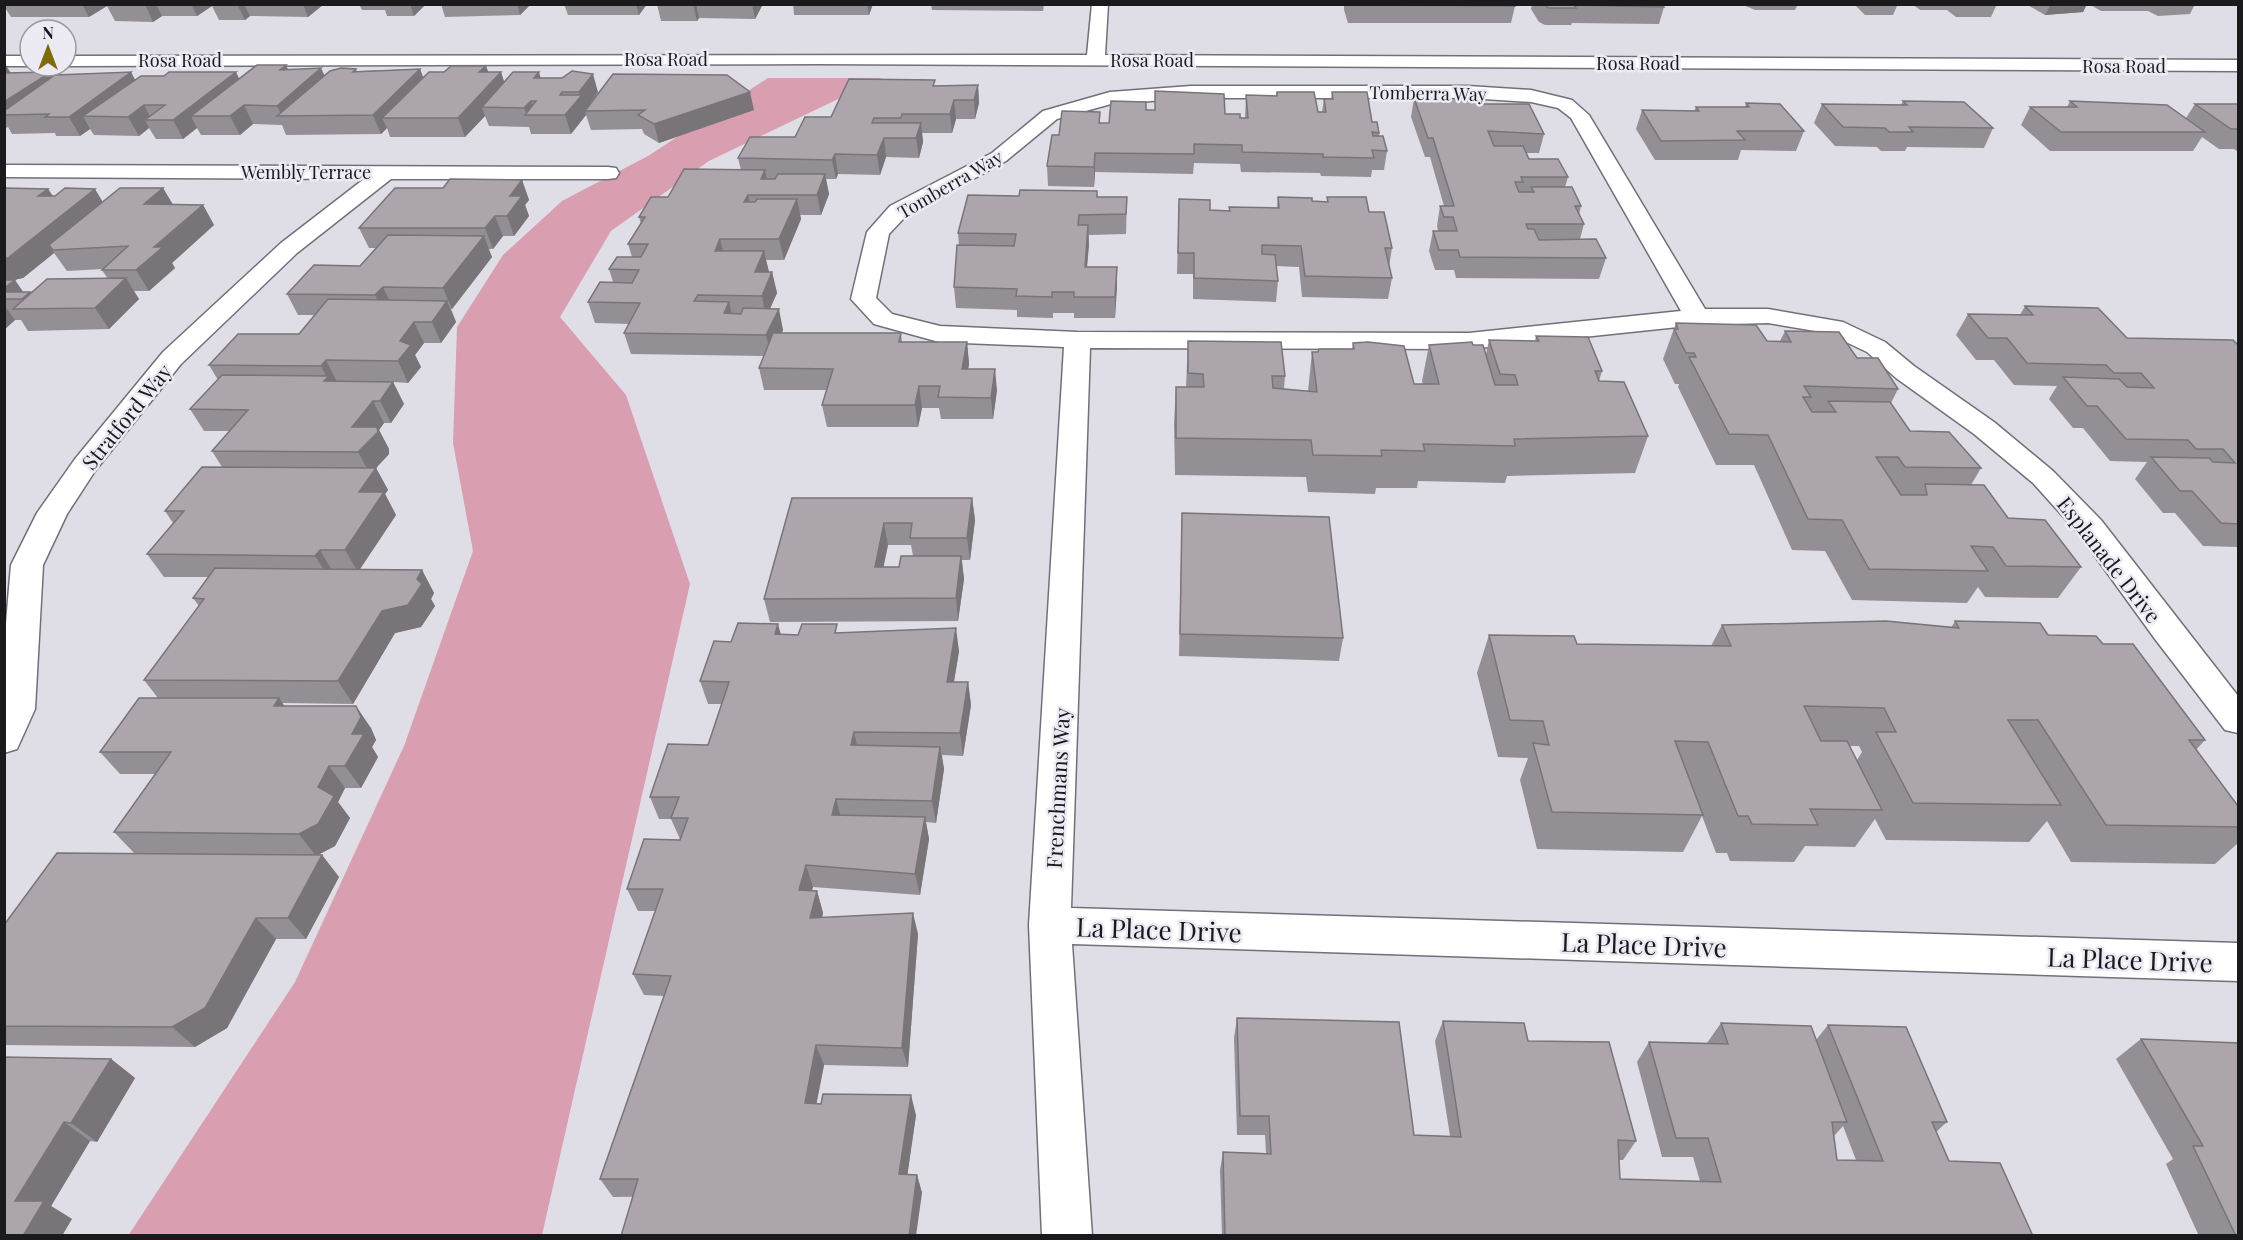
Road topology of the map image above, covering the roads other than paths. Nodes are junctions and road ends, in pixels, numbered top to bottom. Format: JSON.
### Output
{"nodes":[{"id":1,"x":1100,"y":4,"type":"edge"},
{"id":2,"x":1096,"y":60,"type":"junction"},
{"id":3,"x":78,"y":61,"type":"edge"},
{"id":4,"x":2238,"y":66,"type":"edge"},
{"id":5,"x":4,"y":171,"type":"edge"},
{"id":6,"x":385,"y":172,"type":"junction"},
{"id":7,"x":608,"y":173,"type":"dead end"},
{"id":8,"x":1697,"y":317,"type":"junction"},
{"id":9,"x":1077,"y":340,"type":"junction"},
{"id":10,"x":1905,"y":372,"type":"joint"},
{"id":11,"x":2238,"y":720,"type":"edge"},
{"id":12,"x":4,"y":739,"type":"edge"},
{"id":13,"x":1050,"y":925,"type":"junction"},
{"id":14,"x":2238,"y":962,"type":"edge"},
{"id":15,"x":1067,"y":1236,"type":"edge"}],
"edges":[{"from":1,"to":2,"type":"street"},
{"from":2,"to":3,"type":"street","name":"Rosa Road"},
{"from":2,"to":4,"type":"street","name":"Rosa Road"},
{"from":5,"to":6,"type":"street","name":"Wembly Terrace"},
{"from":6,"to":7,"type":"street","name":"Wembly Terrace"},
{"from":6,"to":12,"type":"street","name":"Stratford Way"},
{"from":8,"to":9,"type":"street","name":"Tomberra Way"},
{"from":8,"to":9,"type":"street","name":"Tomberra Way"},
{"from":8,"to":10,"type":"street","name":"Tomberra Way"},
{"from":9,"to":13,"type":"street","name":"Frenchmans Way"},
{"from":10,"to":11,"type":"street","name":"Esplanade Drive"},
{"from":13,"to":14,"type":"street","name":"La Place Drive"},
{"from":13,"to":15,"type":"street","name":"Frenchmans Way"}]}
